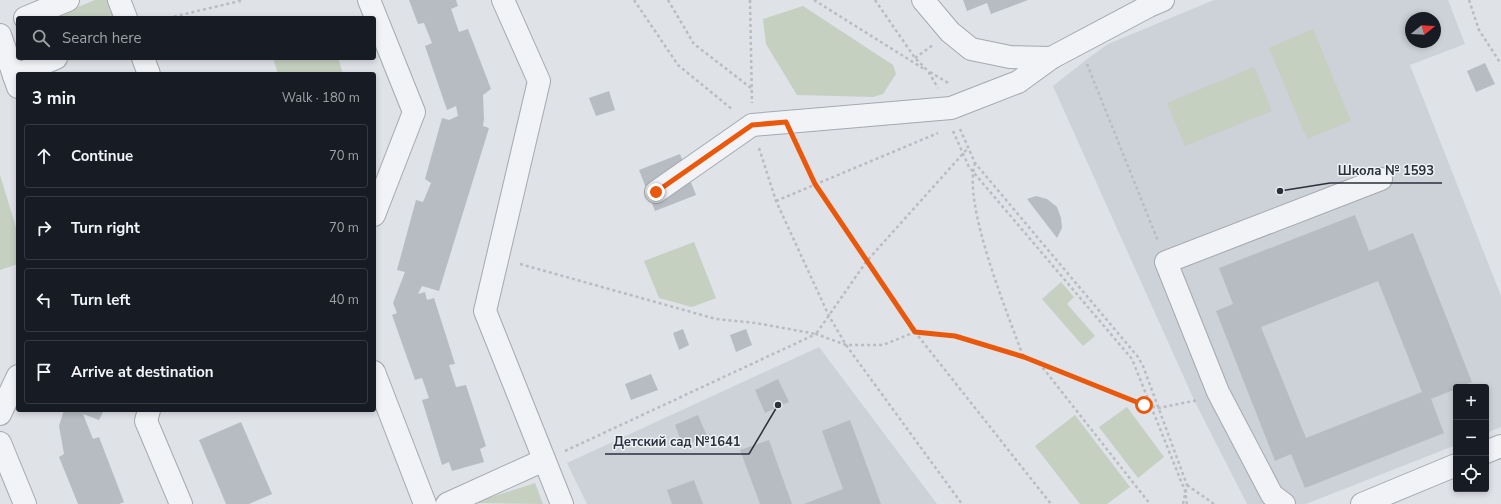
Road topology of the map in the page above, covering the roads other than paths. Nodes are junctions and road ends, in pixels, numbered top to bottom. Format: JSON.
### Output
{"nodes":[{"id":1,"x":68,"y":0,"type":"edge"},
{"id":2,"x":119,"y":0,"type":"edge"},
{"id":3,"x":369,"y":0,"type":"edge"},
{"id":4,"x":503,"y":0,"type":"edge"},
{"id":5,"x":922,"y":0,"type":"edge"},
{"id":6,"x":1153,"y":2,"type":"edge"},
{"id":7,"x":30,"y":16,"type":"edge"},
{"id":8,"x":125,"y":16,"type":"edge"},
{"id":9,"x":375,"y":16,"type":"edge"},
{"id":10,"x":376,"y":17,"type":"edge"},
{"id":11,"x":16,"y":22,"type":"edge"},
{"id":12,"x":0,"y":28,"type":"edge"},
{"id":13,"x":0,"y":35,"type":"edge"},
{"id":14,"x":1051,"y":58,"type":"junction"},
{"id":15,"x":53,"y":60,"type":"edge"},
{"id":16,"x":144,"y":60,"type":"edge"},
{"id":17,"x":32,"y":72,"type":"edge"},
{"id":18,"x":148,"y":72,"type":"edge"},
{"id":19,"x":16,"y":81,"type":"edge"},
{"id":20,"x":1381,"y":179,"type":"dead end"},
{"id":21,"x":656,"y":192,"type":"dead end"},
{"id":22,"x":376,"y":210,"type":"edge"},
{"id":23,"x":376,"y":377,"type":"edge"},
{"id":24,"x":16,"y":380,"type":"edge"},
{"id":25,"x":148,"y":412,"type":"edge"},
{"id":26,"x":0,"y":414,"type":"edge"},
{"id":27,"x":0,"y":443,"type":"edge"},
{"id":28,"x":1501,"y":446,"type":"edge"},
{"id":29,"x":1489,"y":451,"type":"edge"},
{"id":30,"x":544,"y":460,"type":"junction"},
{"id":31,"x":1453,"y":465,"type":"edge"},
{"id":32,"x":26,"y":504,"type":"edge"},
{"id":33,"x":181,"y":504,"type":"edge"},
{"id":34,"x":425,"y":504,"type":"edge"},
{"id":35,"x":447,"y":504,"type":"edge"},
{"id":36,"x":562,"y":504,"type":"edge"},
{"id":37,"x":1284,"y":504,"type":"edge"},
{"id":38,"x":1362,"y":504,"type":"edge"}],
"edges":[{"from":1,"to":7,"type":"lane"},
{"from":2,"to":8,"type":"lane"},
{"from":3,"to":9,"type":"lane"},
{"from":4,"to":30,"type":"lane"},
{"from":5,"to":14,"type":"lane"},
{"from":6,"to":14,"type":"lane"},
{"from":10,"to":22,"type":"lane"},
{"from":11,"to":12,"type":"lane"},
{"from":13,"to":19,"type":"lane"},
{"from":14,"to":21,"type":"lane"},
{"from":15,"to":17,"type":"lane"},
{"from":16,"to":18,"type":"lane"},
{"from":20,"to":37,"type":"lane"},
{"from":23,"to":34,"type":"lane"},
{"from":24,"to":26,"type":"lane"},
{"from":25,"to":33,"type":"lane"},
{"from":27,"to":32,"type":"lane"},
{"from":28,"to":29,"type":"lane"},
{"from":30,"to":35,"type":"lane"},
{"from":30,"to":36,"type":"lane"},
{"from":31,"to":38,"type":"lane"}]}
